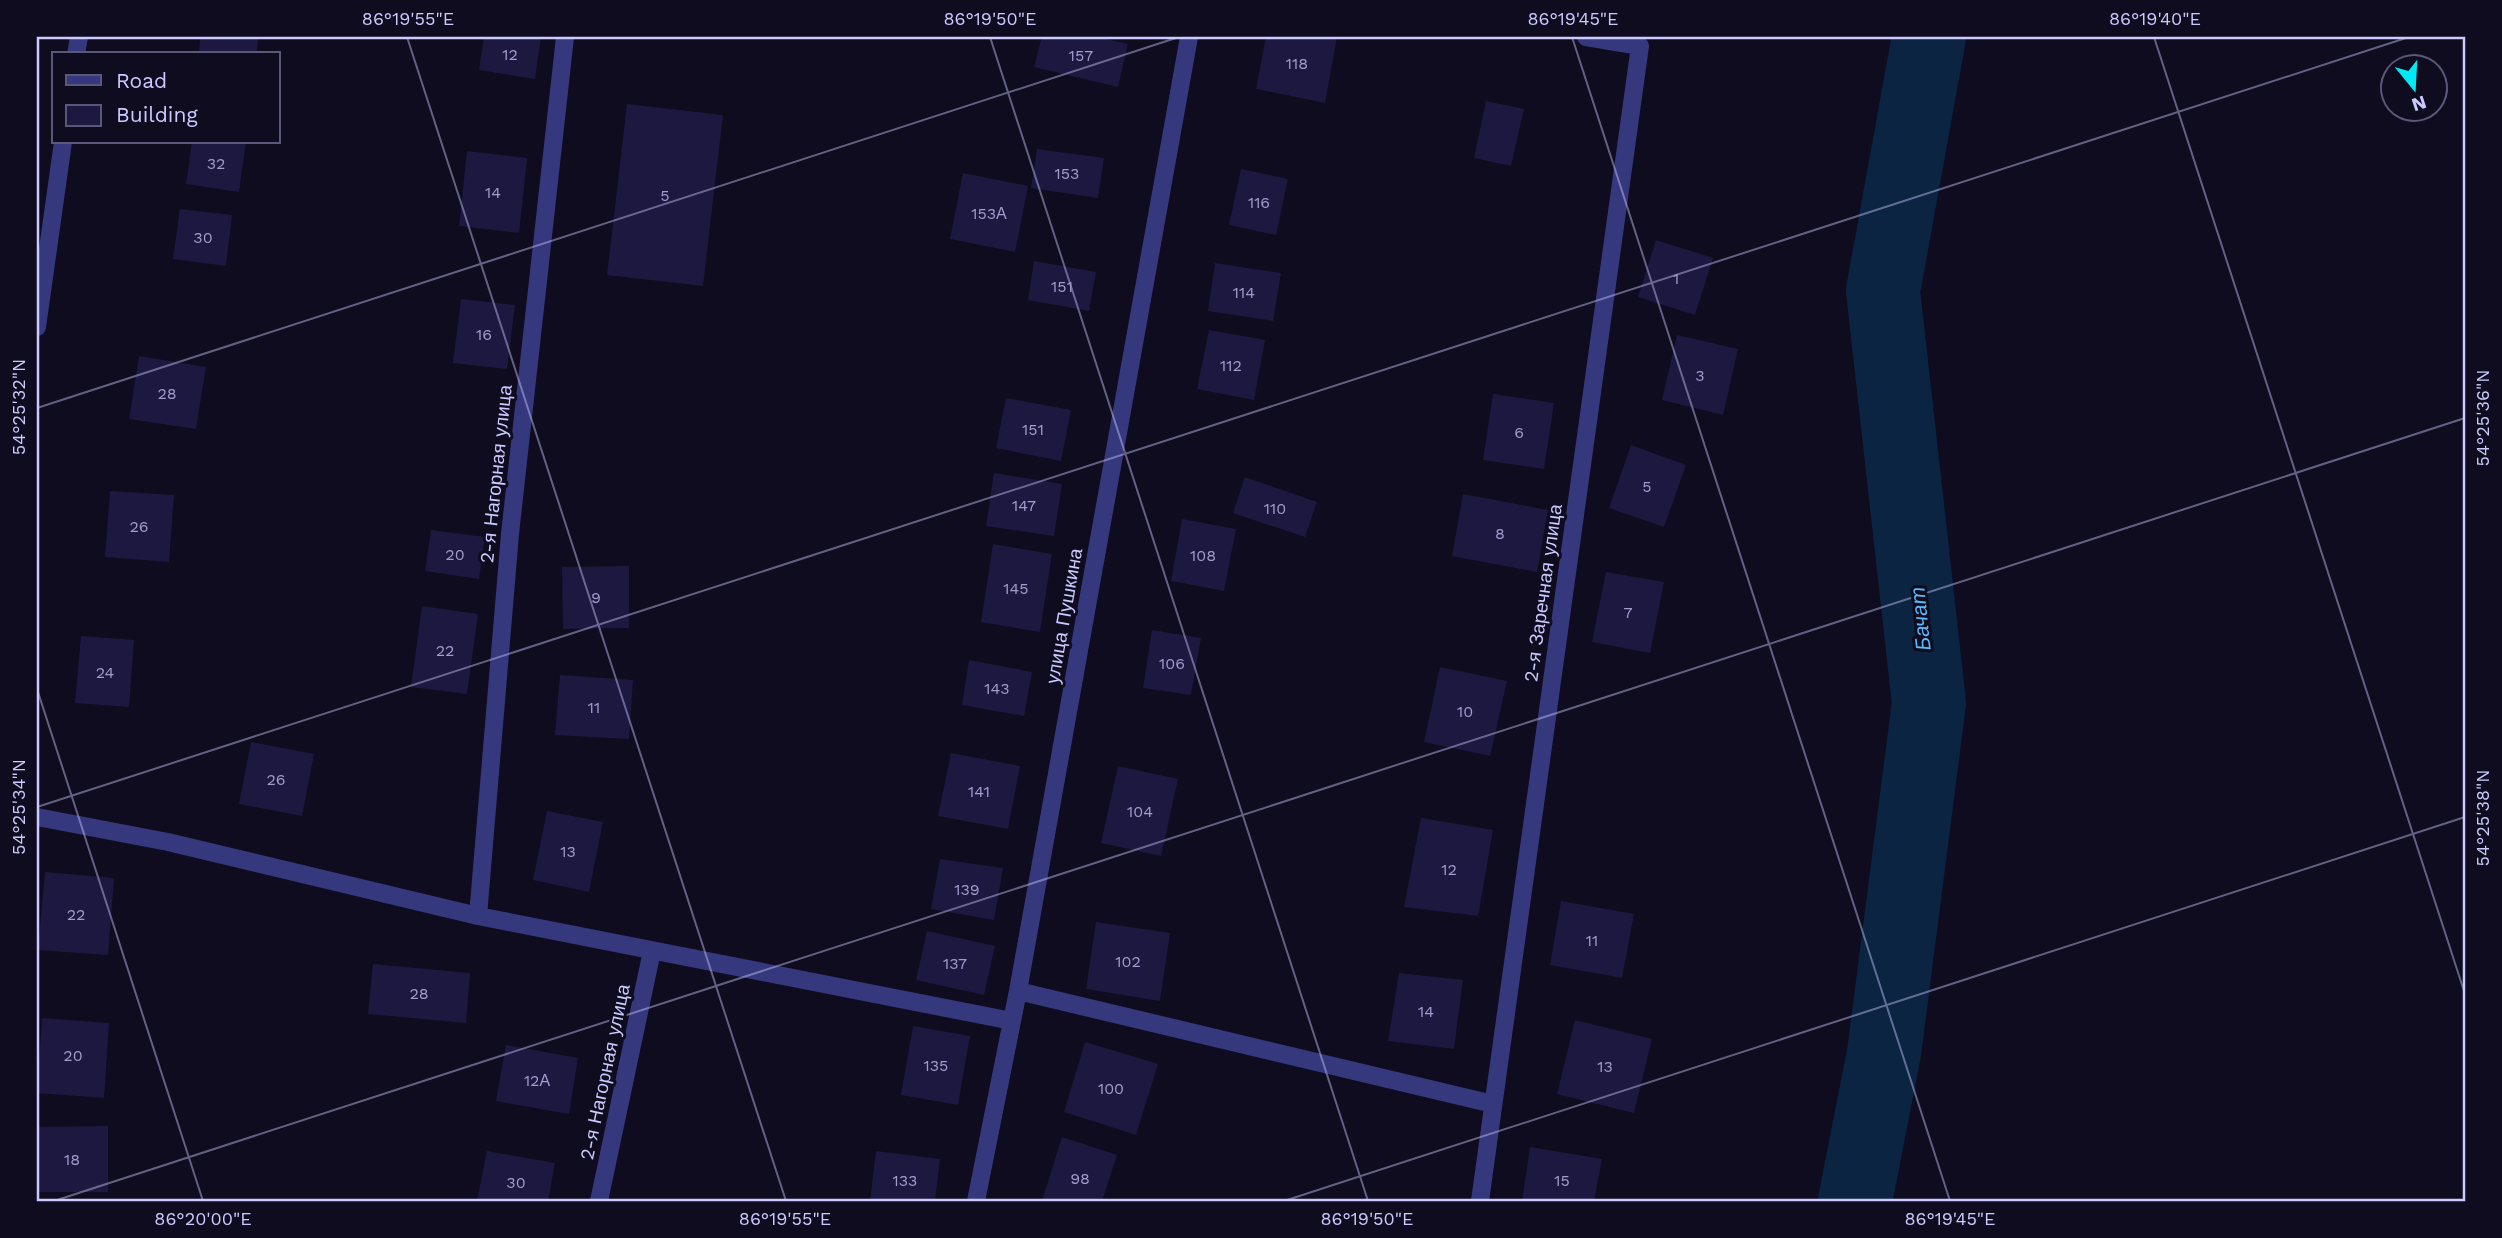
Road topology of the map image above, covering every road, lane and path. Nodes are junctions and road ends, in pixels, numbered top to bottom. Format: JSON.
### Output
{"nodes":[{"id":1,"x":565,"y":37,"type":"edge"},
{"id":2,"x":1189,"y":37,"type":"edge"},
{"id":3,"x":1586,"y":37,"type":"edge"},
{"id":4,"x":64,"y":144,"type":"edge"},
{"id":5,"x":37,"y":327,"type":"edge"},
{"id":6,"x":37,"y":817,"type":"edge"},
{"id":7,"x":478,"y":916,"type":"junction"},
{"id":8,"x":652,"y":951,"type":"junction"},
{"id":9,"x":1018,"y":991,"type":"junction"},
{"id":10,"x":1013,"y":1021,"type":"junction"},
{"id":11,"x":1493,"y":1104,"type":"junction"},
{"id":12,"x":599,"y":1201,"type":"edge"},
{"id":13,"x":976,"y":1201,"type":"edge"},
{"id":14,"x":1480,"y":1201,"type":"edge"}],
"edges":[{"from":1,"to":7,"type":"street","name":"2-я Нагорная улица"},
{"from":2,"to":9,"type":"street","name":"улица Пушкина"},
{"from":3,"to":11,"type":"street","name":"2-я Заречная улица"},
{"from":4,"to":5,"type":"street"},
{"from":6,"to":7,"type":"street"},
{"from":7,"to":8,"type":"street"},
{"from":8,"to":10,"type":"street"},
{"from":8,"to":12,"type":"street","name":"2-я Нагорная улица"},
{"from":9,"to":10,"type":"street","name":"улица Пушкина"},
{"from":9,"to":11,"type":"street"},
{"from":10,"to":13,"type":"street","name":"улица Пушкина"},
{"from":11,"to":14,"type":"street","name":"2-я Заречная улица"}]}
